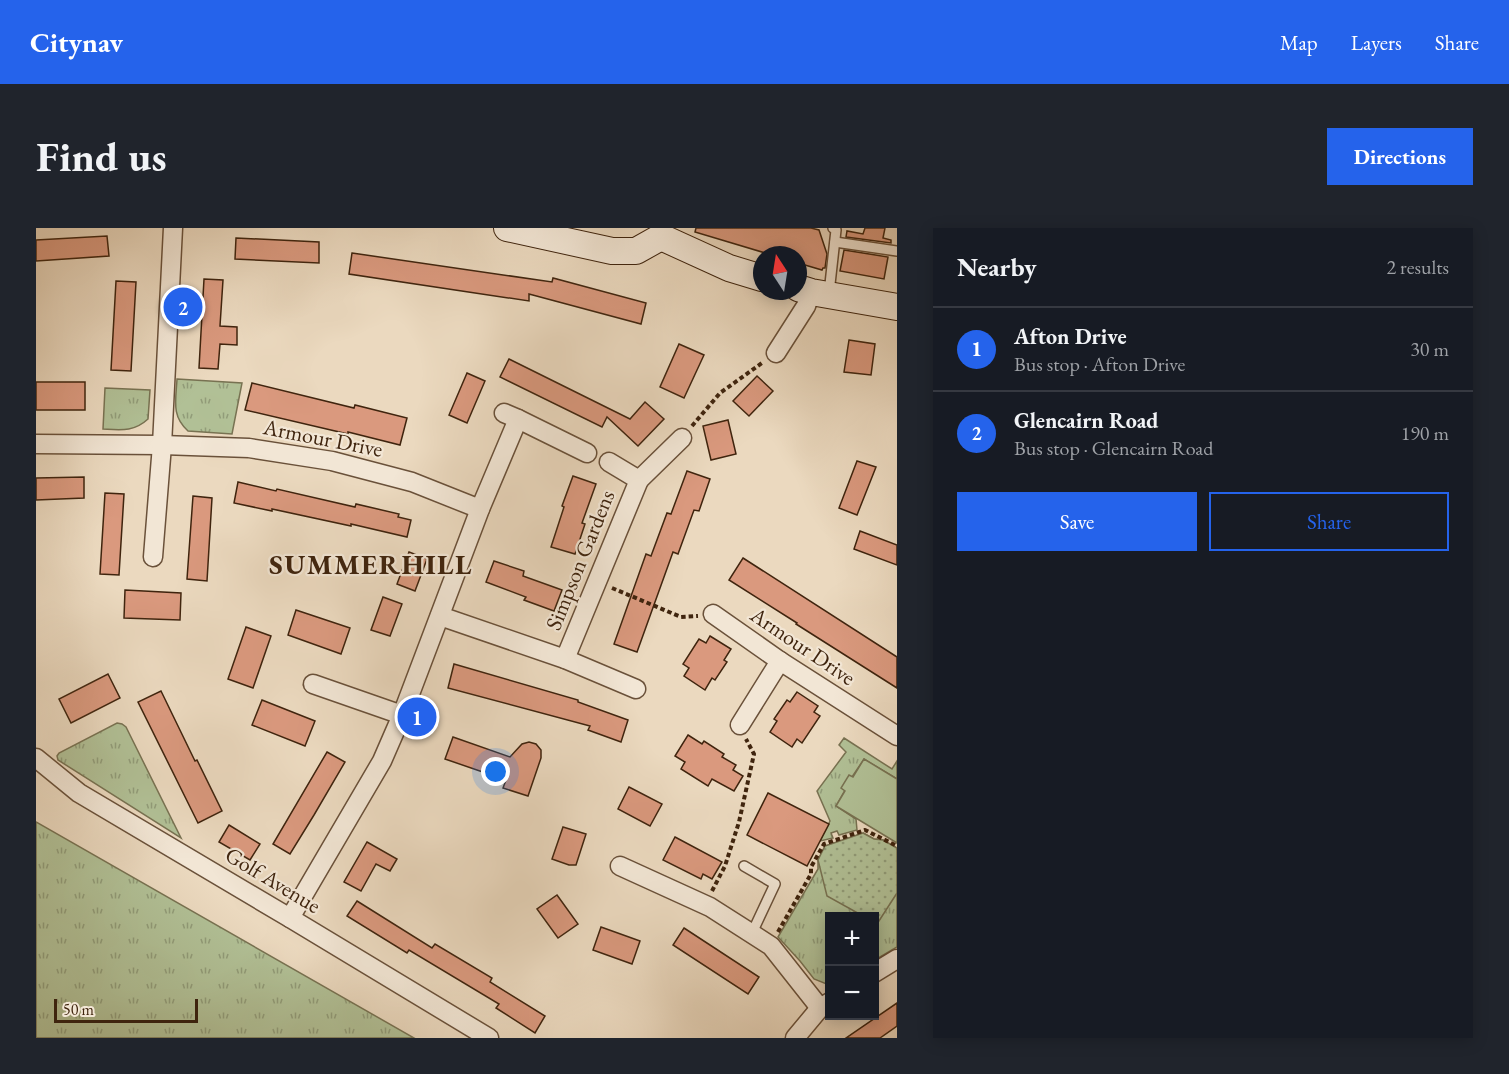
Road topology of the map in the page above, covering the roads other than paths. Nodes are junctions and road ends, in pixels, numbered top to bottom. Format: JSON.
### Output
{"nodes":[{"id":1,"x":173,"y":228,"type":"edge"},
{"id":2,"x":507,"y":228,"type":"edge"},
{"id":3,"x":833,"y":228,"type":"edge"},
{"id":4,"x":660,"y":232,"type":"edge"},
{"id":5,"x":835,"y":242,"type":"junction"},
{"id":6,"x":897,"y":251,"type":"edge"},
{"id":7,"x":753,"y":275,"type":"edge"},
{"id":8,"x":813,"y":292,"type":"edge"},
{"id":9,"x":897,"y":307,"type":"edge"},
{"id":10,"x":776,"y":353,"type":"road end"},
{"id":11,"x":682,"y":438,"type":"road end"},
{"id":12,"x":36,"y":444,"type":"edge"},
{"id":13,"x":162,"y":445,"type":"junction"},
{"id":14,"x":587,"y":453,"type":"dead end"},
{"id":15,"x":609,"y":462,"type":"dead end"},
{"id":16,"x":639,"y":480,"type":"junction"},
{"id":17,"x":480,"y":509,"type":"junction"},
{"id":18,"x":153,"y":557,"type":"dead end"},
{"id":19,"x":713,"y":614,"type":"road end"},
{"id":20,"x":440,"y":616,"type":"junction"},
{"id":21,"x":565,"y":659,"type":"junction"},
{"id":22,"x":780,"y":661,"type":"junction"},
{"id":23,"x":313,"y":684,"type":"dead end"},
{"id":24,"x":636,"y":688,"type":"dead end"},
{"id":25,"x":402,"y":715,"type":"junction"},
{"id":26,"x":740,"y":725,"type":"road end"},
{"id":27,"x":897,"y":735,"type":"edge"},
{"id":28,"x":36,"y":758,"type":"edge"},
{"id":29,"x":620,"y":866,"type":"dead end"},
{"id":30,"x":744,"y":866,"type":"dead end"},
{"id":31,"x":290,"y":918,"type":"junction"},
{"id":32,"x":753,"y":933,"type":"junction"},
{"id":33,"x":897,"y":959,"type":"edge"},
{"id":34,"x":879,"y":971,"type":"edge"},
{"id":35,"x":825,"y":1005,"type":"edge"},
{"id":36,"x":489,"y":1038,"type":"edge"},
{"id":37,"x":795,"y":1038,"type":"edge"}],
"edges":[{"from":1,"to":13,"type":"street"},
{"from":2,"to":4,"type":"street"},
{"from":3,"to":5,"type":"lane"},
{"from":4,"to":7,"type":"street"},
{"from":5,"to":6,"type":"lane"},
{"from":5,"to":8,"type":"lane"},
{"from":8,"to":9,"type":"street"},
{"from":8,"to":10,"type":"street"},
{"from":11,"to":16,"type":"street","name":"Simpson Gardens"},
{"from":12,"to":13,"type":"street","name":"Armour Drive"},
{"from":13,"to":17,"type":"street","name":"Armour Drive"},
{"from":13,"to":18,"type":"street"},
{"from":14,"to":17,"type":"street"},
{"from":15,"to":16,"type":"street","name":"Simpson Gardens"},
{"from":16,"to":21,"type":"street","name":"Simpson Gardens"},
{"from":17,"to":20,"type":"street"},
{"from":19,"to":22,"type":"street","name":"Armour Drive"},
{"from":20,"to":21,"type":"street","name":"Simpson Gardens"},
{"from":20,"to":25,"type":"street"},
{"from":21,"to":24,"type":"street","name":"Simpson Gardens"},
{"from":22,"to":26,"type":"street"},
{"from":22,"to":27,"type":"street","name":"Armour Drive"},
{"from":23,"to":25,"type":"street"},
{"from":25,"to":31,"type":"street"},
{"from":28,"to":31,"type":"street","name":"Golf Avenue"},
{"from":29,"to":32,"type":"street"},
{"from":30,"to":32,"type":"lane"},
{"from":31,"to":36,"type":"street","name":"Golf Avenue"},
{"from":32,"to":35,"type":"street"},
{"from":33,"to":34,"type":"street"},
{"from":35,"to":37,"type":"street"}]}
